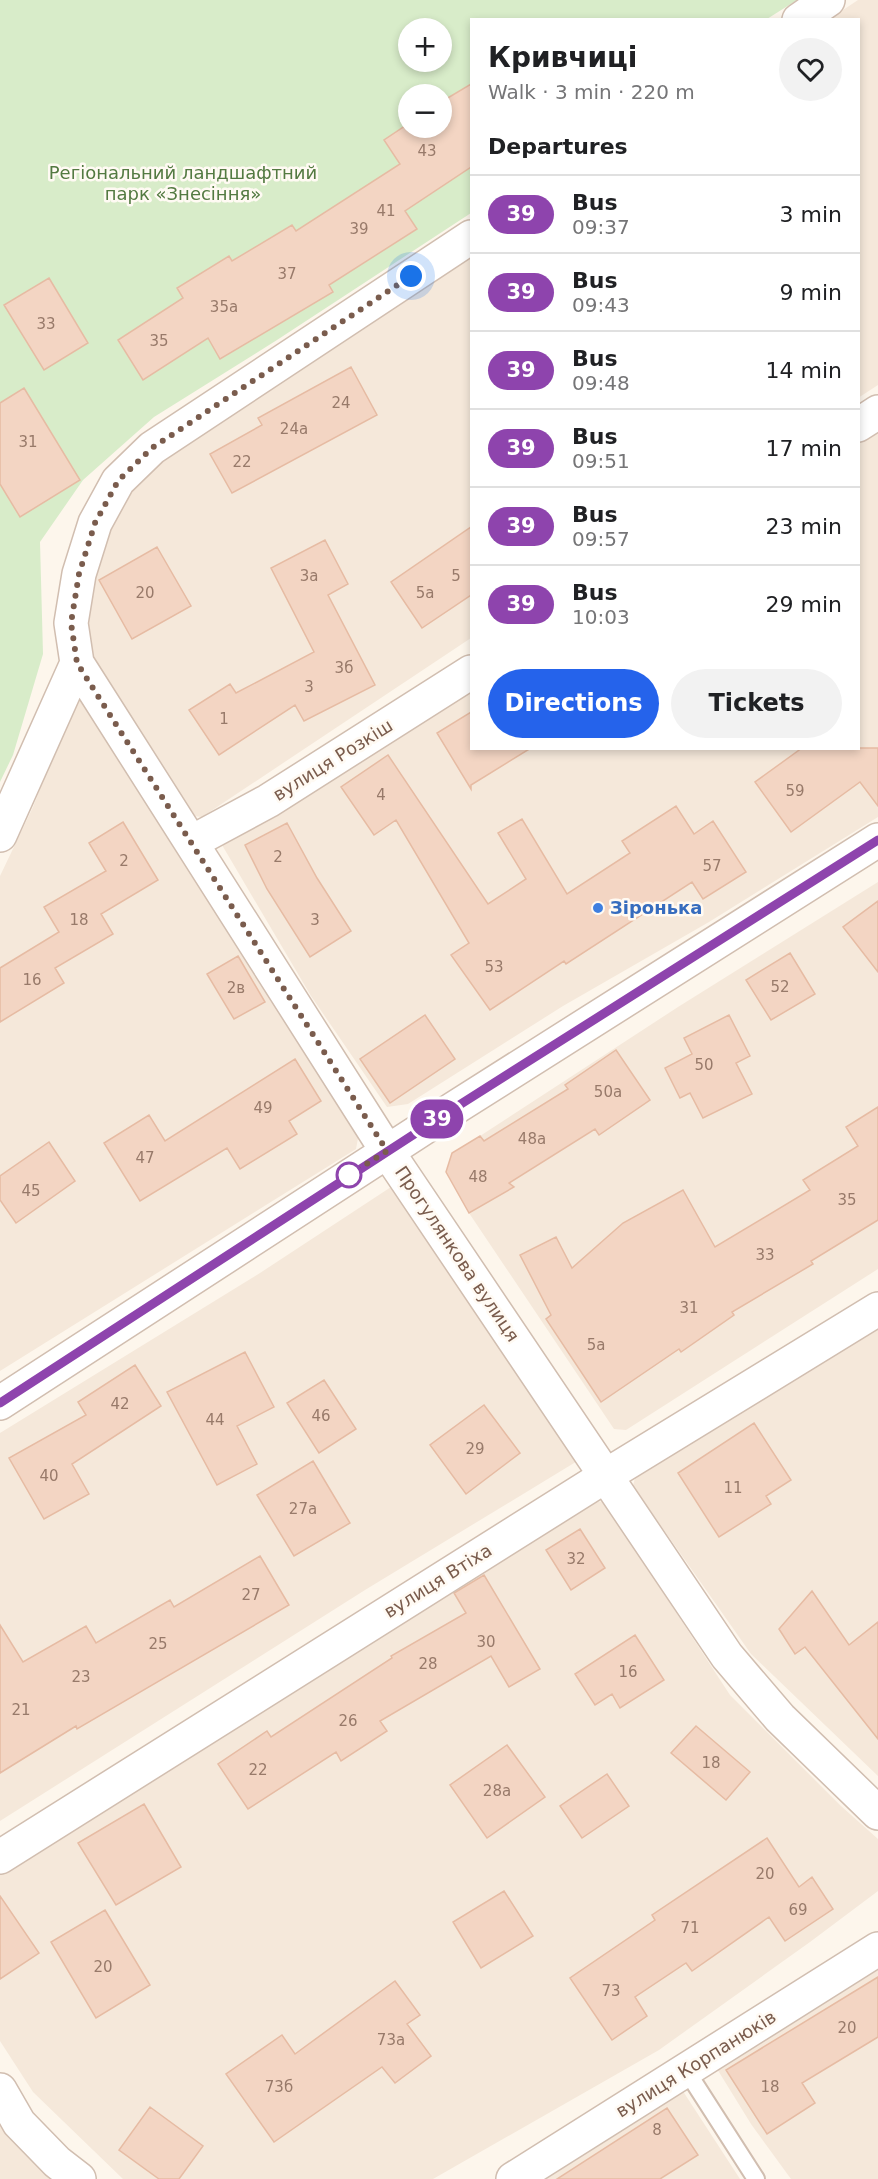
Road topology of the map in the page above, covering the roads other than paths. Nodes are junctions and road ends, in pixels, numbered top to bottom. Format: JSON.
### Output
{"nodes":[{"id":1,"x":828,"y":0,"type":"edge"},
{"id":2,"x":802,"y":18,"type":"edge"},
{"id":3,"x":470,"y":238,"type":"edge"},
{"id":4,"x":878,"y":412,"type":"edge"},
{"id":5,"x":860,"y":424,"type":"edge"},
{"id":6,"x":77,"y":663,"type":"junction"},
{"id":7,"x":470,"y":673,"type":"edge"},
{"id":8,"x":0,"y":835,"type":"edge"},
{"id":9,"x":878,"y":840,"type":"edge"},
{"id":10,"x":192,"y":842,"type":"junction"},
{"id":11,"x":387,"y":1151,"type":"junction"},
{"id":12,"x":878,"y":1309,"type":"edge"},
{"id":13,"x":0,"y":1403,"type":"edge"},
{"id":14,"x":607,"y":1475,"type":"junction"},
{"id":15,"x":878,"y":1813,"type":"edge"},
{"id":16,"x":0,"y":1857,"type":"edge"},
{"id":17,"x":878,"y":1949,"type":"edge"},
{"id":18,"x":686,"y":2070,"type":"junction"},
{"id":19,"x":0,"y":2090,"type":"edge"},
{"id":20,"x":80,"y":2179,"type":"edge"},
{"id":21,"x":513,"y":2179,"type":"edge"},
{"id":22,"x":756,"y":2179,"type":"edge"}],
"edges":[{"from":1,"to":2,"type":"street"},
{"from":3,"to":6,"type":"street"},
{"from":4,"to":5,"type":"street"},
{"from":6,"to":8,"type":"street"},
{"from":6,"to":10,"type":"street","name":"Прогулянкова вулиця"},
{"from":7,"to":10,"type":"street","name":"вулиця Розкіш"},
{"from":9,"to":11,"type":"street"},
{"from":10,"to":11,"type":"street","name":"Прогулянкова вулиця"},
{"from":11,"to":13,"type":"street"},
{"from":11,"to":14,"type":"street","name":"Прогулянкова вулиця"},
{"from":12,"to":14,"type":"street","name":"вулиця Втіха"},
{"from":14,"to":15,"type":"street","name":"Прогулянкова вулиця"},
{"from":14,"to":16,"type":"street","name":"вулиця Втіха"},
{"from":17,"to":18,"type":"street","name":"вулиця Корпанюків"},
{"from":18,"to":21,"type":"street","name":"вулиця Корпанюків"},
{"from":18,"to":22,"type":"lane"},
{"from":19,"to":20,"type":"street"}]}
